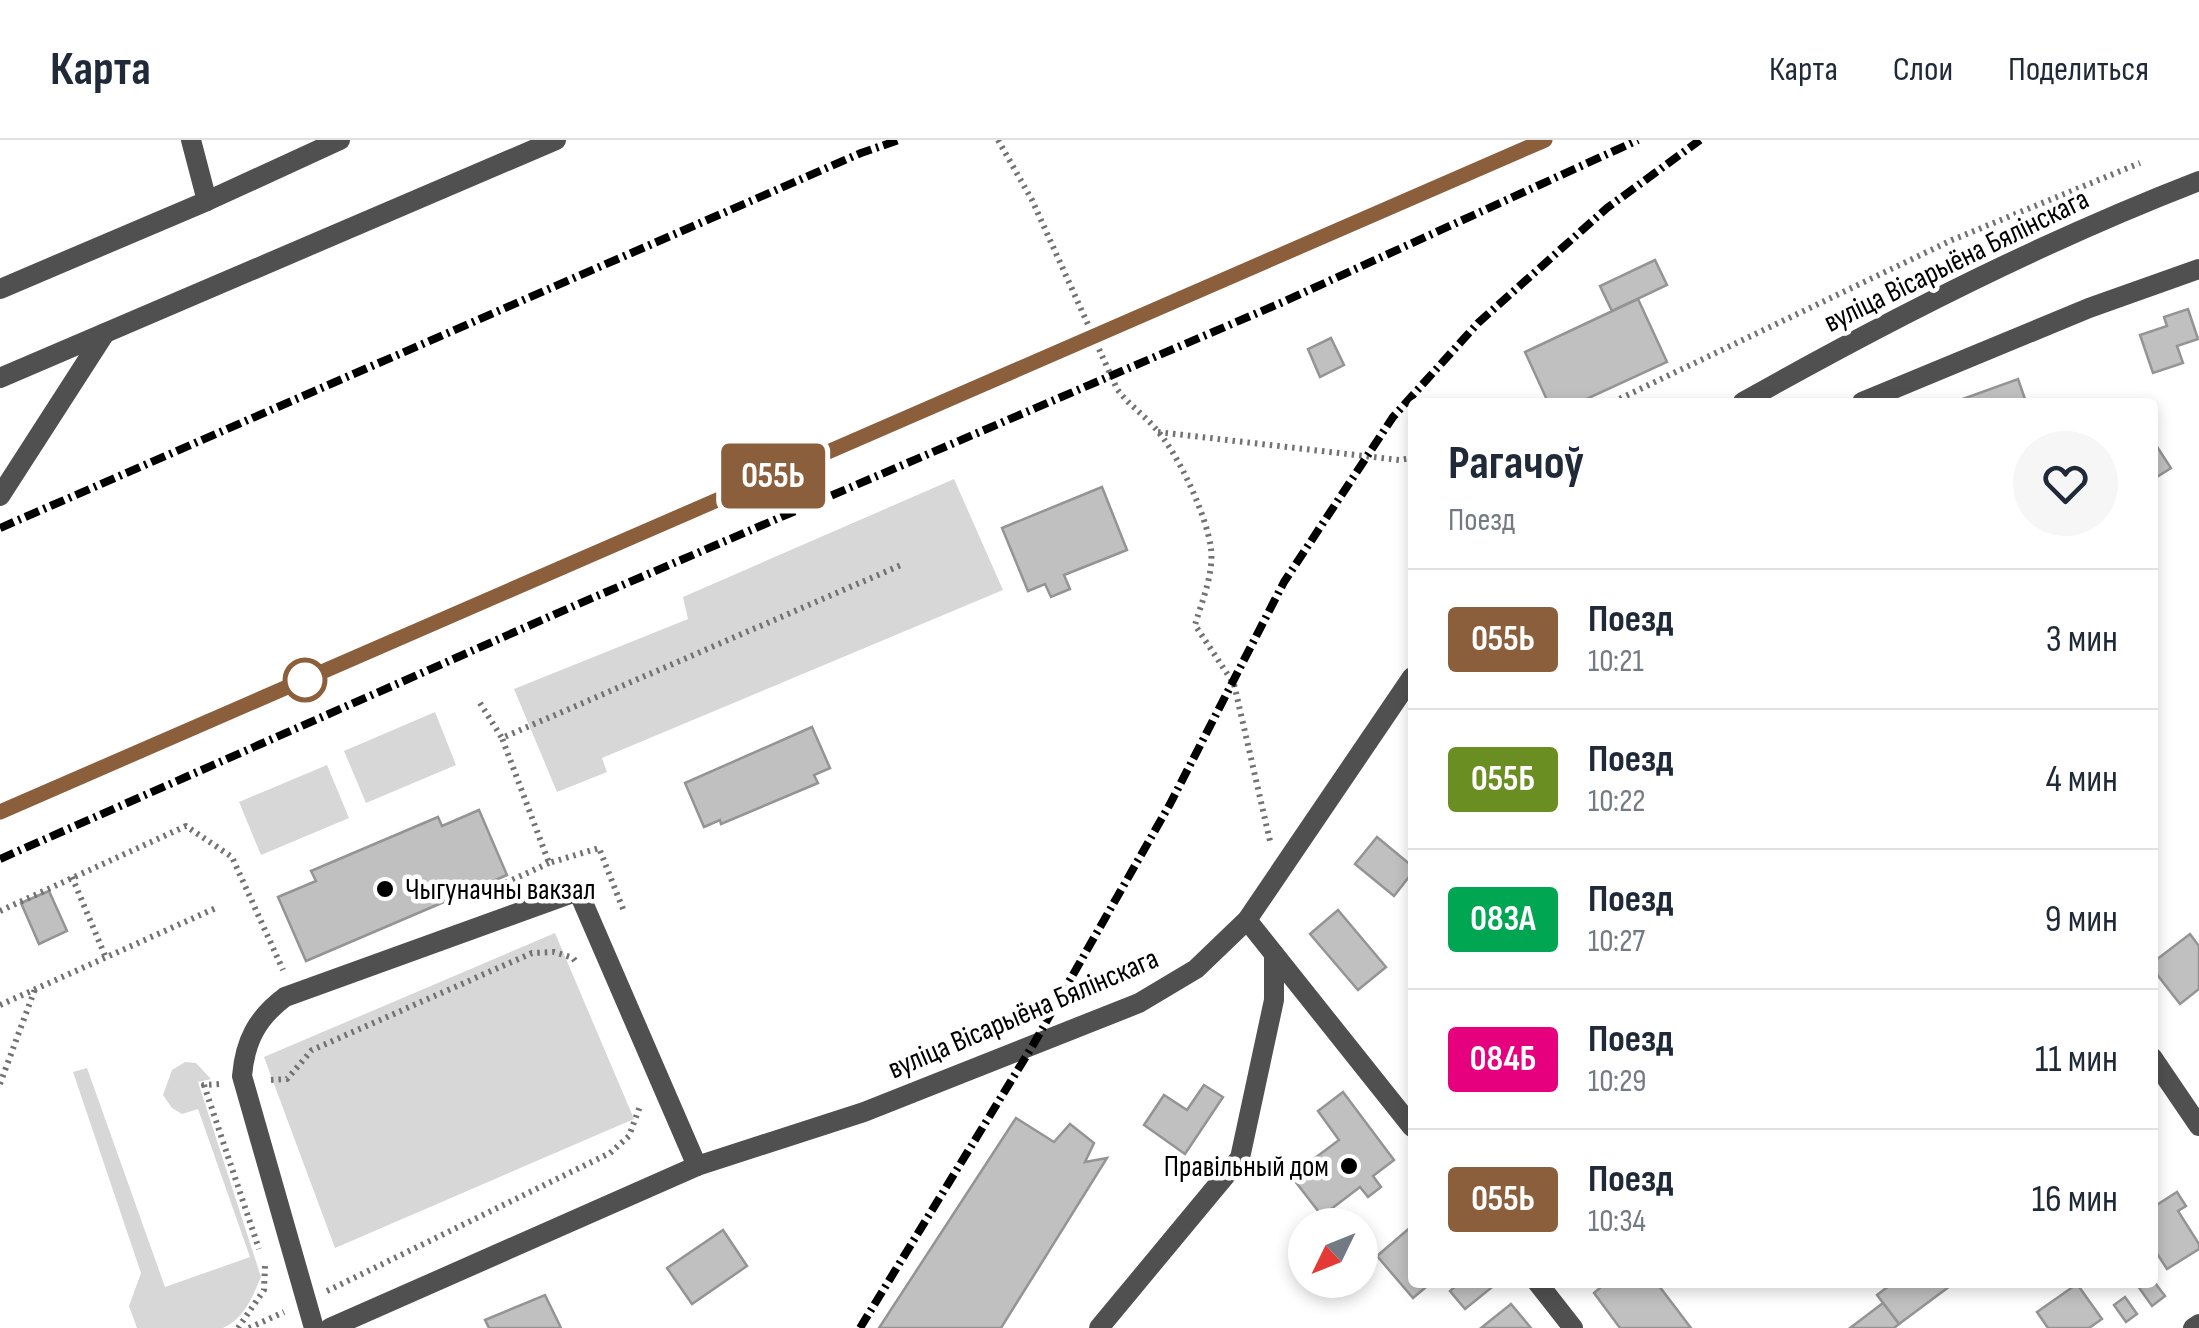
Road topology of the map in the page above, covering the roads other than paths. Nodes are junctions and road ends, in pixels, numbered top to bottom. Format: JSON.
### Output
{"nodes":[{"id":1,"x":191,"y":140,"type":"edge"},
{"id":2,"x":340,"y":140,"type":"edge"},
{"id":3,"x":556,"y":140,"type":"edge"},
{"id":4,"x":2199,"y":181,"type":"edge"},
{"id":5,"x":207,"y":201,"type":"junction"},
{"id":6,"x":2199,"y":268,"type":"edge"},
{"id":7,"x":0,"y":289,"type":"edge"},
{"id":8,"x":104,"y":333,"type":"junction"},
{"id":9,"x":0,"y":378,"type":"edge"},
{"id":10,"x":1750,"y":398,"type":"edge"},
{"id":11,"x":1872,"y":398,"type":"edge"},
{"id":12,"x":0,"y":496,"type":"edge"},
{"id":13,"x":1408,"y":684,"type":"edge"},
{"id":14,"x":1247,"y":920,"type":"junction"},
{"id":15,"x":1274,"y":954,"type":"junction"},
{"id":16,"x":2158,"y":1066,"type":"edge"},
{"id":17,"x":1408,"y":1122,"type":"edge"},
{"id":18,"x":2199,"y":1126,"type":"edge"},
{"id":19,"x":696,"y":1166,"type":"junction"},
{"id":20,"x":1542,"y":1288,"type":"edge"},
{"id":21,"x":314,"y":1328,"type":"edge"},
{"id":22,"x":330,"y":1328,"type":"edge"},
{"id":23,"x":1099,"y":1328,"type":"edge"},
{"id":24,"x":1573,"y":1328,"type":"edge"}],
"edges":[{"from":1,"to":5,"type":"street"},
{"from":2,"to":5,"type":"street"},
{"from":3,"to":8,"type":"street"},
{"from":4,"to":10,"type":"street","name":"вуліца Вісарыёна Бялінскага"},
{"from":5,"to":7,"type":"street"},
{"from":6,"to":11,"type":"street"},
{"from":8,"to":9,"type":"street"},
{"from":8,"to":12,"type":"street"},
{"from":13,"to":14,"type":"street","name":"вуліца Вісарыёна Бялінскага"},
{"from":14,"to":15,"type":"street"},
{"from":14,"to":19,"type":"street","name":"вуліца Вісарыёна Бялінскага"},
{"from":15,"to":17,"type":"street"},
{"from":15,"to":23,"type":"street"},
{"from":16,"to":18,"type":"street"},
{"from":19,"to":21,"type":"street"},
{"from":19,"to":22,"type":"street","name":"вуліца Вісарыёна Бялінскага"},
{"from":20,"to":24,"type":"street"}]}
